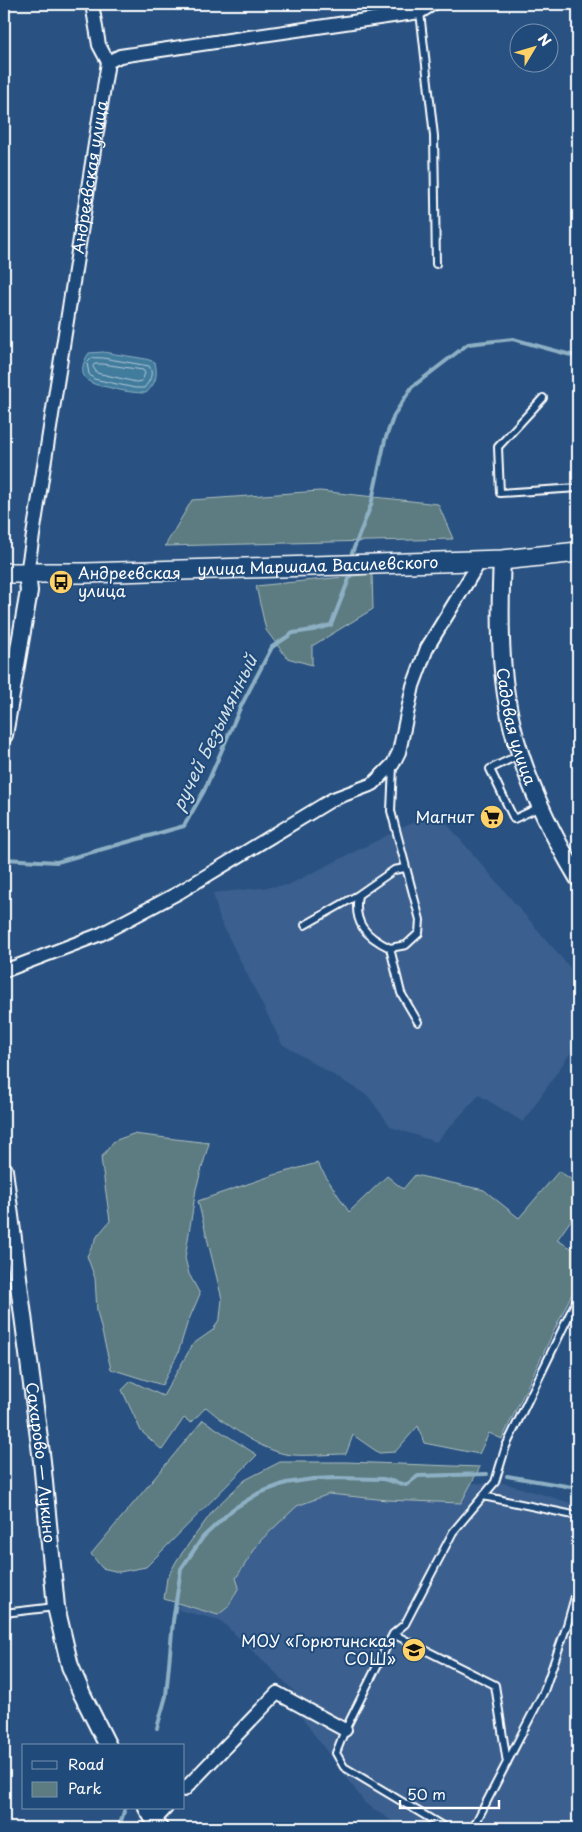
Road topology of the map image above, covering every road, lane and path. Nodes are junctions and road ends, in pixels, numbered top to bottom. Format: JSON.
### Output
{"nodes":[{"id":1,"x":92,"y":4,"type":"edge"},
{"id":2,"x":433,"y":4,"type":"edge"},
{"id":3,"x":420,"y":12,"type":"junction"},
{"id":4,"x":108,"y":62,"type":"junction"},
{"id":5,"x":436,"y":264,"type":"dead end"},
{"id":6,"x":543,"y":398,"type":"dead end"},
{"id":7,"x":578,"y":488,"type":"edge"},
{"id":8,"x":578,"y":552,"type":"edge"},
{"id":9,"x":502,"y":560,"type":"junction"},
{"id":10,"x":480,"y":561,"type":"junction"},
{"id":11,"x":4,"y":573,"type":"edge"},
{"id":12,"x":27,"y":573,"type":"junction"},
{"id":13,"x":4,"y":735,"type":"edge"},
{"id":14,"x":520,"y":755,"type":"junction"},
{"id":15,"x":393,"y":764,"type":"junction"},
{"id":16,"x":540,"y":807,"type":"junction"},
{"id":17,"x":405,"y":868,"type":"junction"},
{"id":18,"x":578,"y":878,"type":"edge"},
{"id":19,"x":358,"y":895,"type":"junction"},
{"id":20,"x":305,"y":925,"type":"dead end"},
{"id":21,"x":390,"y":948,"type":"junction"},
{"id":22,"x":4,"y":971,"type":"edge"},
{"id":23,"x":418,"y":1022,"type":"dead end"},
{"id":24,"x":4,"y":1170,"type":"edge"},
{"id":25,"x":578,"y":1297,"type":"edge"},
{"id":26,"x":483,"y":1496,"type":"junction"},
{"id":27,"x":578,"y":1516,"type":"edge"},
{"id":28,"x":578,"y":1586,"type":"edge"},
{"id":29,"x":56,"y":1607,"type":"junction"},
{"id":30,"x":4,"y":1613,"type":"edge"},
{"id":31,"x":393,"y":1634,"type":"junction"},
{"id":32,"x":345,"y":1730,"type":"junction"},
{"id":33,"x":107,"y":1744,"type":"edge"},
{"id":34,"x":507,"y":1763,"type":"junction"},
{"id":35,"x":185,"y":1789,"type":"edge"},
{"id":36,"x":164,"y":1810,"type":"edge"},
{"id":37,"x":153,"y":1819,"type":"edge"},
{"id":38,"x":446,"y":1828,"type":"edge"},
{"id":39,"x":473,"y":1828,"type":"edge"}],
"edges":[{"from":1,"to":4,"type":"street"},
{"from":2,"to":3,"type":"street"},
{"from":3,"to":4,"type":"street"},
{"from":3,"to":5,"type":"lane"},
{"from":4,"to":12,"type":"street","name":"Андреевская улица"},
{"from":6,"to":7,"type":"lane"},
{"from":8,"to":9,"type":"main road","name":"улица Маршала Василевского"},
{"from":9,"to":10,"type":"main road","name":"улица Маршала Василевского"},
{"from":9,"to":14,"type":"street","name":"Садовая улица"},
{"from":10,"to":12,"type":"main road","name":"улица Маршала Василевского"},
{"from":10,"to":15,"type":"street"},
{"from":11,"to":12,"type":"main road","name":"улица Маршала Василевского"},
{"from":12,"to":13,"type":"street","name":"Андреевская улица"},
{"from":14,"to":16,"type":"street","name":"Садовая улица"},
{"from":14,"to":16,"type":"lane"},
{"from":15,"to":17,"type":"lane"},
{"from":15,"to":22,"type":"street"},
{"from":16,"to":18,"type":"street","name":"Садовая улица"},
{"from":17,"to":19,"type":"lane"},
{"from":17,"to":21,"type":"lane"},
{"from":19,"to":20,"type":"lane"},
{"from":19,"to":21,"type":"lane"},
{"from":21,"to":23,"type":"lane"},
{"from":24,"to":29,"type":"street","name":"Сахарово — Лукино"},
{"from":25,"to":26,"type":"lane"},
{"from":26,"to":27,"type":"lane"},
{"from":26,"to":31,"type":"lane"},
{"from":28,"to":34,"type":"lane"},
{"from":29,"to":30,"type":"lane"},
{"from":29,"to":33,"type":"street","name":"Сахарово — Лукино"},
{"from":31,"to":32,"type":"lane"},
{"from":31,"to":34,"type":"lane"},
{"from":32,"to":35,"type":"street"},
{"from":32,"to":38,"type":"lane"},
{"from":34,"to":39,"type":"lane"},
{"from":36,"to":37,"type":"street"}]}
